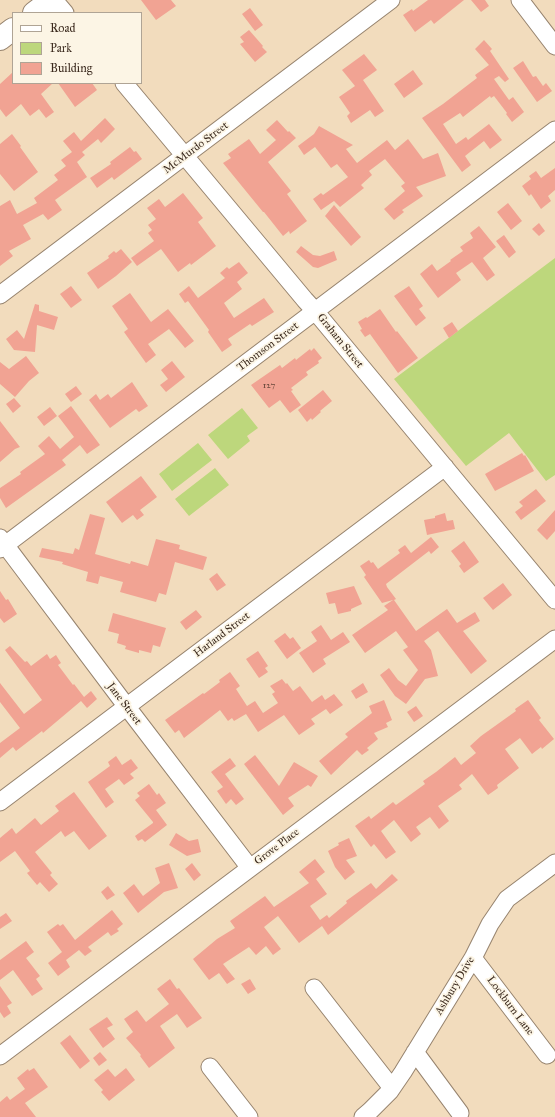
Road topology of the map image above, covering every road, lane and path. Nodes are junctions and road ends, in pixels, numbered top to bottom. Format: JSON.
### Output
{"nodes":[{"id":1,"x":53,"y":0,"type":"edge"},
{"id":2,"x":391,"y":0,"type":"edge"},
{"id":3,"x":520,"y":0,"type":"edge"},
{"id":4,"x":35,"y":12,"type":"edge"},
{"id":5,"x":64,"y":12,"type":"edge"},
{"id":6,"x":12,"y":30,"type":"edge"},
{"id":7,"x":0,"y":39,"type":"edge"},
{"id":8,"x":555,"y":46,"type":"edge"},
{"id":9,"x":125,"y":84,"type":"edge"},
{"id":10,"x":555,"y":130,"type":"edge"},
{"id":11,"x":185,"y":156,"type":"junction"},
{"id":12,"x":0,"y":295,"type":"edge"},
{"id":13,"x":315,"y":311,"type":"junction"},
{"id":14,"x":445,"y":467,"type":"junction"},
{"id":15,"x":2,"y":544,"type":"edge"},
{"id":16,"x":555,"y":600,"type":"edge"},
{"id":17,"x":555,"y":639,"type":"edge"},
{"id":18,"x":127,"y":707,"type":"junction"},
{"id":19,"x":0,"y":802,"type":"edge"},
{"id":20,"x":555,"y":863,"type":"edge"},
{"id":21,"x":250,"y":868,"type":"junction"},
{"id":22,"x":473,"y":958,"type":"junction"},
{"id":23,"x":314,"y":988,"type":"dead end"},
{"id":24,"x":415,"y":1052,"type":"junction"},
{"id":25,"x":547,"y":1055,"type":"dead end"},
{"id":26,"x":0,"y":1056,"type":"edge"},
{"id":27,"x":210,"y":1066,"type":"dead end"},
{"id":28,"x":392,"y":1088,"type":"junction"},
{"id":29,"x":460,"y":1113,"type":"dead end"},
{"id":30,"x":249,"y":1117,"type":"edge"},
{"id":31,"x":363,"y":1117,"type":"edge"}],
"edges":[{"from":1,"to":4,"type":"highway"},
{"from":1,"to":5,"type":"street"},
{"from":2,"to":11,"type":"street","name":"McMurdo Street"},
{"from":3,"to":8,"type":"street"},
{"from":6,"to":7,"type":"highway"},
{"from":9,"to":11,"type":"street","name":"Graham Street"},
{"from":10,"to":13,"type":"street","name":"Thomson Street"},
{"from":11,"to":12,"type":"street","name":"McMurdo Street"},
{"from":11,"to":13,"type":"street","name":"Graham Street"},
{"from":13,"to":14,"type":"street","name":"Graham Street"},
{"from":13,"to":15,"type":"street","name":"Thomson Street"},
{"from":14,"to":16,"type":"street","name":"Graham Street"},
{"from":14,"to":18,"type":"street","name":"Harland Street"},
{"from":15,"to":18,"type":"street","name":"Jane Street"},
{"from":17,"to":21,"type":"street","name":"Grove Place"},
{"from":18,"to":19,"type":"street","name":"Harland Street"},
{"from":18,"to":21,"type":"street","name":"Jane Street"},
{"from":20,"to":22,"type":"street","name":"Ashbury Drive"},
{"from":21,"to":26,"type":"street","name":"Grove Place"},
{"from":22,"to":24,"type":"street","name":"Ashbury Drive"},
{"from":22,"to":25,"type":"street","name":"Lockburn Lane"},
{"from":23,"to":28,"type":"street"},
{"from":24,"to":28,"type":"street","name":"Ashbury Drive"},
{"from":24,"to":29,"type":"street"},
{"from":27,"to":30,"type":"street"},
{"from":28,"to":31,"type":"street","name":"Ashbury Drive"}]}
